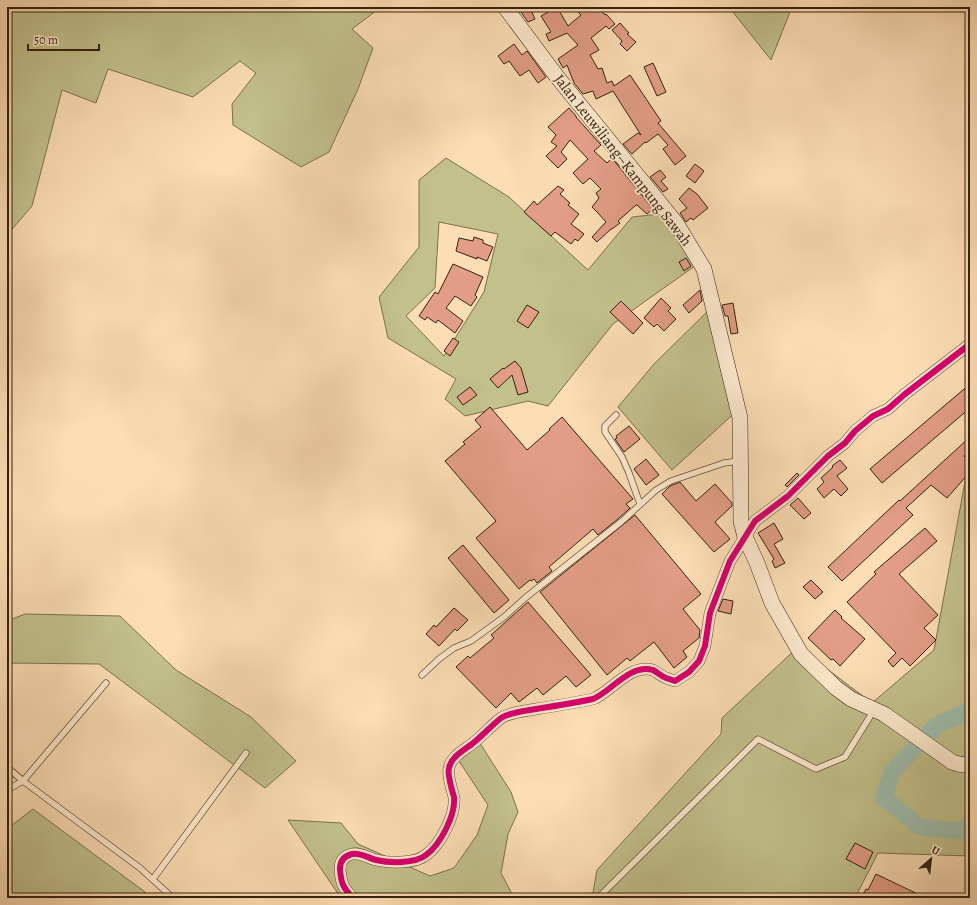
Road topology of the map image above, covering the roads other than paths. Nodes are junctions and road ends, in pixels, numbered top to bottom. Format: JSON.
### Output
{"nodes":[{"id":1,"x":505,"y":7,"type":"edge"},
{"id":2,"x":970,"y":344,"type":"edge"},
{"id":3,"x":616,"y":415,"type":"dead end"},
{"id":4,"x":740,"y":461,"type":"junction"},
{"id":5,"x":640,"y":504,"type":"junction"},
{"id":6,"x":745,"y":537,"type":"junction"},
{"id":7,"x":422,"y":675,"type":"dead end"},
{"id":8,"x":106,"y":683,"type":"dead end"},
{"id":9,"x":879,"y":712,"type":"junction"},
{"id":10,"x":246,"y":753,"type":"dead end"},
{"id":11,"x":970,"y":764,"type":"edge"},
{"id":12,"x":7,"y":767,"type":"edge"},
{"id":13,"x":23,"y":781,"type":"junction"},
{"id":14,"x":7,"y":790,"type":"edge"},
{"id":15,"x":153,"y":879,"type":"junction"},
{"id":16,"x":173,"y":898,"type":"edge"},
{"id":17,"x":353,"y":898,"type":"edge"},
{"id":18,"x":598,"y":898,"type":"edge"}],
"edges":[{"from":1,"to":4,"type":"main road","name":"Jalan Leuwiliang–Kampung Sawah"},
{"from":2,"to":6,"type":"street"},
{"from":3,"to":5,"type":"lane"},
{"from":4,"to":5,"type":"lane"},
{"from":4,"to":6,"type":"main road","name":"Jalan Leuwiliang–Kampung Sawah"},
{"from":5,"to":7,"type":"lane"},
{"from":6,"to":9,"type":"main road","name":"Jalan Leuwiliang–Kampung Sawah"},
{"from":6,"to":17,"type":"street"},
{"from":8,"to":13,"type":"lane"},
{"from":9,"to":11,"type":"main road","name":"Jalan Leuwiliang–Kampung Sawah"},
{"from":9,"to":18,"type":"lane"},
{"from":10,"to":15,"type":"lane"},
{"from":12,"to":13,"type":"lane"},
{"from":13,"to":14,"type":"lane"},
{"from":13,"to":15,"type":"lane"},
{"from":15,"to":16,"type":"lane"}]}
